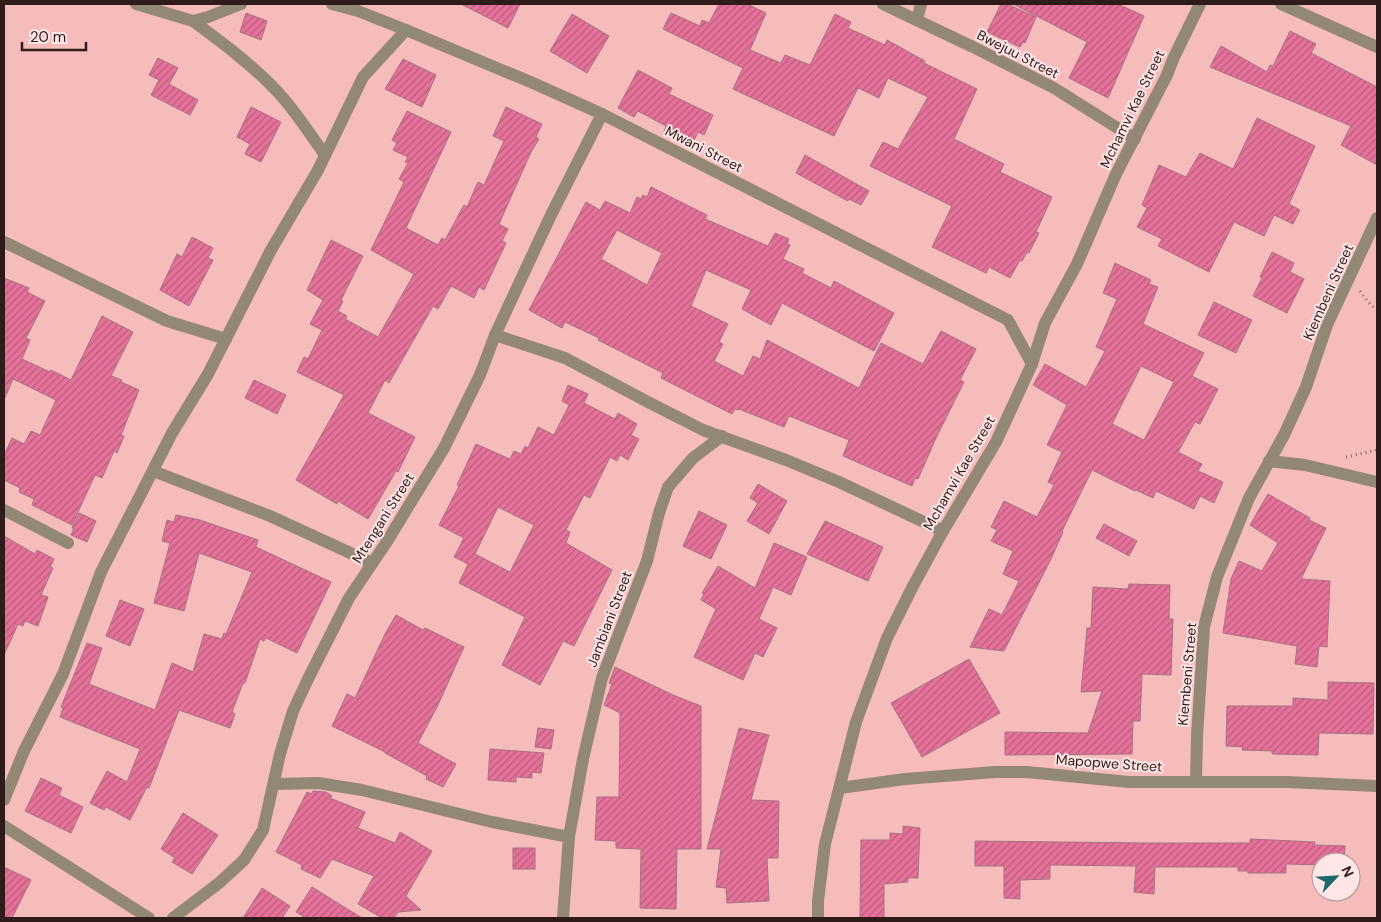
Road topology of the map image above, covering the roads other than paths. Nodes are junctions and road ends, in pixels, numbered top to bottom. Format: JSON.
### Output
{"nodes":[{"id":1,"x":136,"y":4,"type":"edge"},
{"id":2,"x":241,"y":4,"type":"edge"},
{"id":3,"x":332,"y":4,"type":"edge"},
{"id":4,"x":883,"y":4,"type":"edge"},
{"id":5,"x":921,"y":4,"type":"edge"},
{"id":6,"x":1200,"y":4,"type":"edge"},
{"id":7,"x":1281,"y":4,"type":"edge"},
{"id":8,"x":916,"y":20,"type":"junction"},
{"id":9,"x":193,"y":21,"type":"junction"},
{"id":10,"x":406,"y":30,"type":"junction"},
{"id":11,"x":1377,"y":47,"type":"edge"},
{"id":12,"x":602,"y":114,"type":"junction"},
{"id":13,"x":1135,"y":139,"type":"junction"},
{"id":14,"x":325,"y":155,"type":"junction"},
{"id":15,"x":1377,"y":218,"type":"edge"},
{"id":16,"x":4,"y":242,"type":"edge"},
{"id":17,"x":495,"y":335,"type":"junction"},
{"id":18,"x":226,"y":339,"type":"junction"},
{"id":19,"x":1032,"y":364,"type":"junction"},
{"id":20,"x":722,"y":436,"type":"junction"},
{"id":21,"x":1269,"y":461,"type":"junction"},
{"id":22,"x":153,"y":471,"type":"junction"},
{"id":23,"x":1377,"y":482,"type":"edge"},
{"id":24,"x":4,"y":510,"type":"edge"},
{"id":25,"x":943,"y":531,"type":"junction"},
{"id":26,"x":68,"y":543,"type":"dead end"},
{"id":27,"x":372,"y":563,"type":"junction"},
{"id":28,"x":1196,"y":782,"type":"junction"},
{"id":29,"x":274,"y":784,"type":"junction"},
{"id":30,"x":1377,"y":786,"type":"edge"},
{"id":31,"x":840,"y":788,"type":"junction"},
{"id":32,"x":4,"y":800,"type":"edge"},
{"id":33,"x":4,"y":826,"type":"edge"},
{"id":34,"x":570,"y":837,"type":"junction"},
{"id":35,"x":149,"y":918,"type":"edge"},
{"id":36,"x":173,"y":918,"type":"edge"},
{"id":37,"x":563,"y":918,"type":"edge"},
{"id":38,"x":818,"y":918,"type":"edge"}],
"edges":[{"from":1,"to":9,"type":"street"},
{"from":2,"to":9,"type":"street"},
{"from":3,"to":10,"type":"street","name":"Mwani Street"},
{"from":4,"to":8,"type":"street","name":"Bwejuu Street"},
{"from":5,"to":8,"type":"street"},
{"from":6,"to":13,"type":"street","name":"Mchamvi Kae Street"},
{"from":7,"to":11,"type":"street"},
{"from":8,"to":13,"type":"street","name":"Bwejuu Street"},
{"from":9,"to":14,"type":"street"},
{"from":10,"to":12,"type":"street","name":"Mwani Street"},
{"from":10,"to":14,"type":"street"},
{"from":12,"to":17,"type":"street","name":"Mtengani Street"},
{"from":12,"to":19,"type":"street","name":"Mwani Street"},
{"from":13,"to":19,"type":"street","name":"Mchamvi Kae Street"},
{"from":14,"to":18,"type":"street"},
{"from":15,"to":21,"type":"street","name":"Kiembeni Street"},
{"from":16,"to":18,"type":"street"},
{"from":17,"to":20,"type":"street"},
{"from":17,"to":27,"type":"street","name":"Mtengani Street"},
{"from":18,"to":22,"type":"street"},
{"from":19,"to":25,"type":"street","name":"Mchamvi Kae Street"},
{"from":20,"to":25,"type":"street"},
{"from":20,"to":34,"type":"street","name":"Jambiani Street"},
{"from":21,"to":23,"type":"street"},
{"from":21,"to":28,"type":"street","name":"Kiembeni Street"},
{"from":22,"to":27,"type":"street"},
{"from":22,"to":32,"type":"street"},
{"from":24,"to":26,"type":"street"},
{"from":25,"to":31,"type":"street","name":"Mchamvi Kae Street"},
{"from":27,"to":29,"type":"street","name":"Mtengani Street"},
{"from":28,"to":30,"type":"street","name":"Mapopwe Street"},
{"from":28,"to":31,"type":"street","name":"Mapopwe Street"},
{"from":29,"to":34,"type":"street"},
{"from":29,"to":36,"type":"street","name":"Mtengani Street"},
{"from":31,"to":38,"type":"street","name":"Mchamvi Kae Street"},
{"from":33,"to":35,"type":"street"},
{"from":34,"to":37,"type":"street","name":"Jambiani Street"}]}
